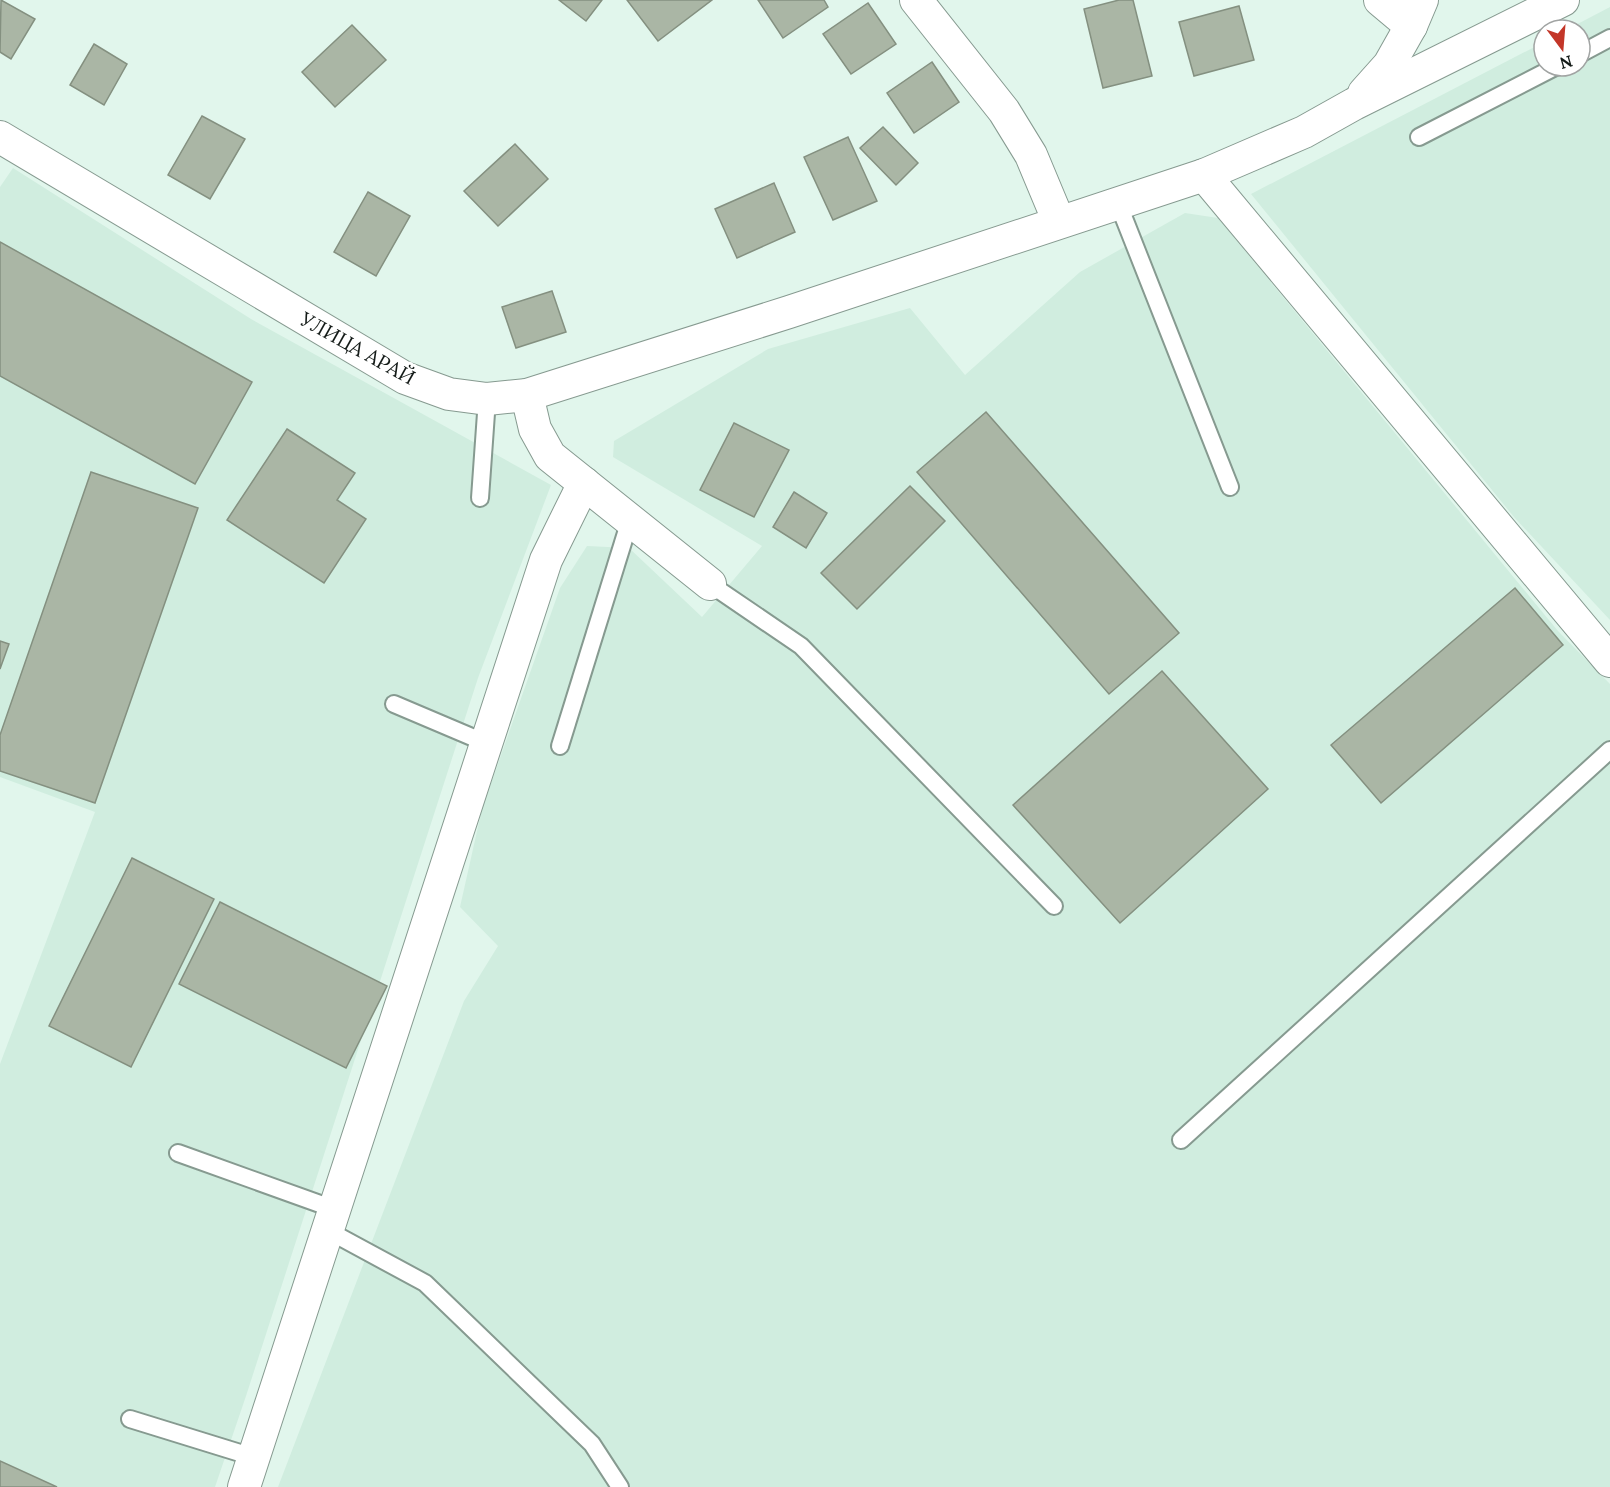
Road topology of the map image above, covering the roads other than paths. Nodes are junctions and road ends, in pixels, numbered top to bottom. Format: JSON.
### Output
{"nodes":[{"id":1,"x":916,"y":0,"type":"edge"},
{"id":2,"x":1379,"y":0,"type":"edge"},
{"id":3,"x":1563,"y":0,"type":"edge"},
{"id":4,"x":1416,"y":13,"type":"edge"},
{"id":5,"x":1610,"y":38,"type":"edge"},
{"id":6,"x":1592,"y":48,"type":"edge"},
{"id":7,"x":1534,"y":78,"type":"edge"},
{"id":8,"x":1354,"y":104,"type":"junction"},
{"id":9,"x":0,"y":137,"type":"edge"},
{"id":10,"x":1419,"y":137,"type":"dead end"},
{"id":11,"x":1204,"y":175,"type":"junction"},
{"id":12,"x":1118,"y":203,"type":"junction"},
{"id":13,"x":1059,"y":222,"type":"junction"},
{"id":14,"x":527,"y":395,"type":"junction"},
{"id":15,"x":487,"y":399,"type":"junction"},
{"id":16,"x":584,"y":483,"type":"junction"},
{"id":17,"x":1230,"y":487,"type":"dead end"},
{"id":18,"x":480,"y":498,"type":"dead end"},
{"id":19,"x":630,"y":520,"type":"junction"},
{"id":20,"x":710,"y":584,"type":"joint"},
{"id":21,"x":1610,"y":661,"type":"edge"},
{"id":22,"x":394,"y":704,"type":"dead end"},
{"id":23,"x":486,"y":743,"type":"junction"},
{"id":24,"x":560,"y":746,"type":"dead end"},
{"id":25,"x":1610,"y":750,"type":"edge"},
{"id":26,"x":1054,"y":906,"type":"dead end"},
{"id":27,"x":1181,"y":1140,"type":"dead end"},
{"id":28,"x":178,"y":1153,"type":"dead end"},
{"id":29,"x":330,"y":1220,"type":"junction"},
{"id":30,"x":130,"y":1419,"type":"dead end"},
{"id":31,"x":251,"y":1477,"type":"edge"},
{"id":32,"x":620,"y":1487,"type":"edge"}],
"edges":[{"from":1,"to":13,"type":"street"},
{"from":2,"to":4,"type":"street"},
{"from":3,"to":8,"type":"street","name":"УЛИЦА АРАЙ"},
{"from":4,"to":8,"type":"street"},
{"from":5,"to":6,"type":"lane"},
{"from":7,"to":10,"type":"lane"},
{"from":8,"to":11,"type":"street","name":"УЛИЦА АРАЙ"},
{"from":9,"to":15,"type":"street","name":"УЛИЦА АРАЙ"},
{"from":11,"to":12,"type":"street","name":"УЛИЦА АРАЙ"},
{"from":11,"to":21,"type":"street"},
{"from":12,"to":13,"type":"street","name":"УЛИЦА АРАЙ"},
{"from":12,"to":17,"type":"lane"},
{"from":13,"to":14,"type":"street","name":"УЛИЦА АРАЙ"},
{"from":14,"to":15,"type":"street","name":"УЛИЦА АРАЙ"},
{"from":14,"to":16,"type":"street"},
{"from":15,"to":18,"type":"lane"},
{"from":16,"to":19,"type":"street"},
{"from":16,"to":23,"type":"street"},
{"from":19,"to":20,"type":"street"},
{"from":19,"to":24,"type":"lane"},
{"from":20,"to":26,"type":"lane"},
{"from":22,"to":23,"type":"lane"},
{"from":23,"to":29,"type":"street"},
{"from":25,"to":27,"type":"lane"},
{"from":28,"to":29,"type":"lane"},
{"from":29,"to":31,"type":"street"},
{"from":29,"to":32,"type":"lane"},
{"from":30,"to":31,"type":"lane"}]}
